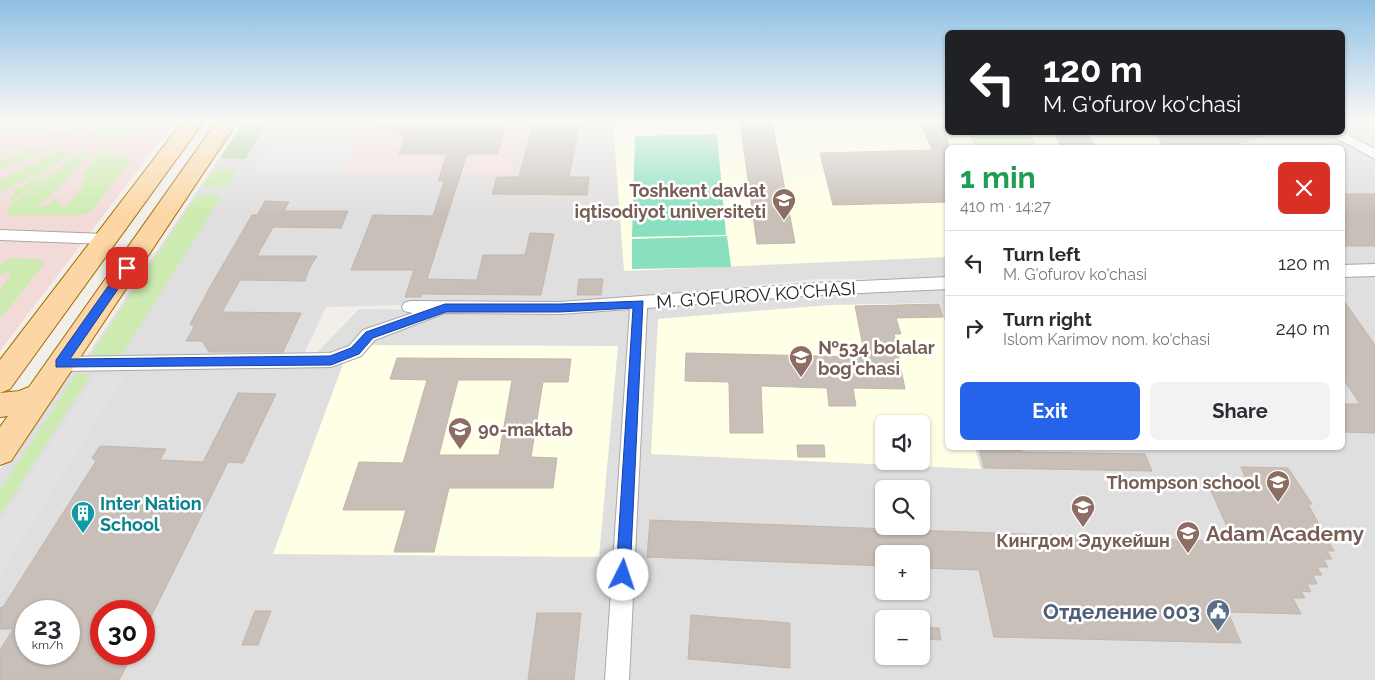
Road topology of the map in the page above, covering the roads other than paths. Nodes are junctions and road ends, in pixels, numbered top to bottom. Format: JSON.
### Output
{"nodes":[{"id":1,"x":170,"y":153,"type":"edge"},
{"id":2,"x":207,"y":153,"type":"edge"},
{"id":3,"x":162,"y":164,"type":"junction"},
{"id":4,"x":199,"y":164,"type":"junction"},
{"id":5,"x":0,"y":235,"type":"edge"},
{"id":6,"x":106,"y":239,"type":"junction"},
{"id":7,"x":1375,"y":270,"type":"edge"},
{"id":8,"x":1345,"y":271,"type":"edge"},
{"id":9,"x":945,"y":282,"type":"edge"},
{"id":10,"x":639,"y":304,"type":"junction"},
{"id":11,"x":410,"y":307,"type":"dead end"},
{"id":12,"x":445,"y":308,"type":"junction"},
{"id":13,"x":61,"y":364,"type":"junction"},
{"id":14,"x":0,"y":382,"type":"edge"},
{"id":15,"x":39,"y":394,"type":"junction"},
{"id":16,"x":0,"y":405,"type":"edge"},
{"id":17,"x":0,"y":452,"type":"edge"},
{"id":18,"x":617,"y":680,"type":"edge"}],
"edges":[{"from":1,"to":3,"type":"main road"},
{"from":2,"to":4,"type":"main road"},
{"from":3,"to":4,"type":"main road"},
{"from":3,"to":6,"type":"main road"},
{"from":4,"to":13,"type":"main road"},
{"from":5,"to":6,"type":"street"},
{"from":6,"to":14,"type":"main road"},
{"from":7,"to":8,"type":"street"},
{"from":9,"to":10,"type":"street","name":"M. G'OFUROV KO'CHASI"},
{"from":10,"to":12,"type":"street","name":"M. G'OFUROV KO'CHASI"},
{"from":10,"to":18,"type":"street"},
{"from":11,"to":12,"type":"street","name":"M. G'OFUROV KO'CHASI"},
{"from":12,"to":13,"type":"street","name":"M. G'OFUROV KO'CHASI"},
{"from":13,"to":15,"type":"main road"},
{"from":15,"to":16,"type":"main road"},
{"from":15,"to":17,"type":"main road"}]}
